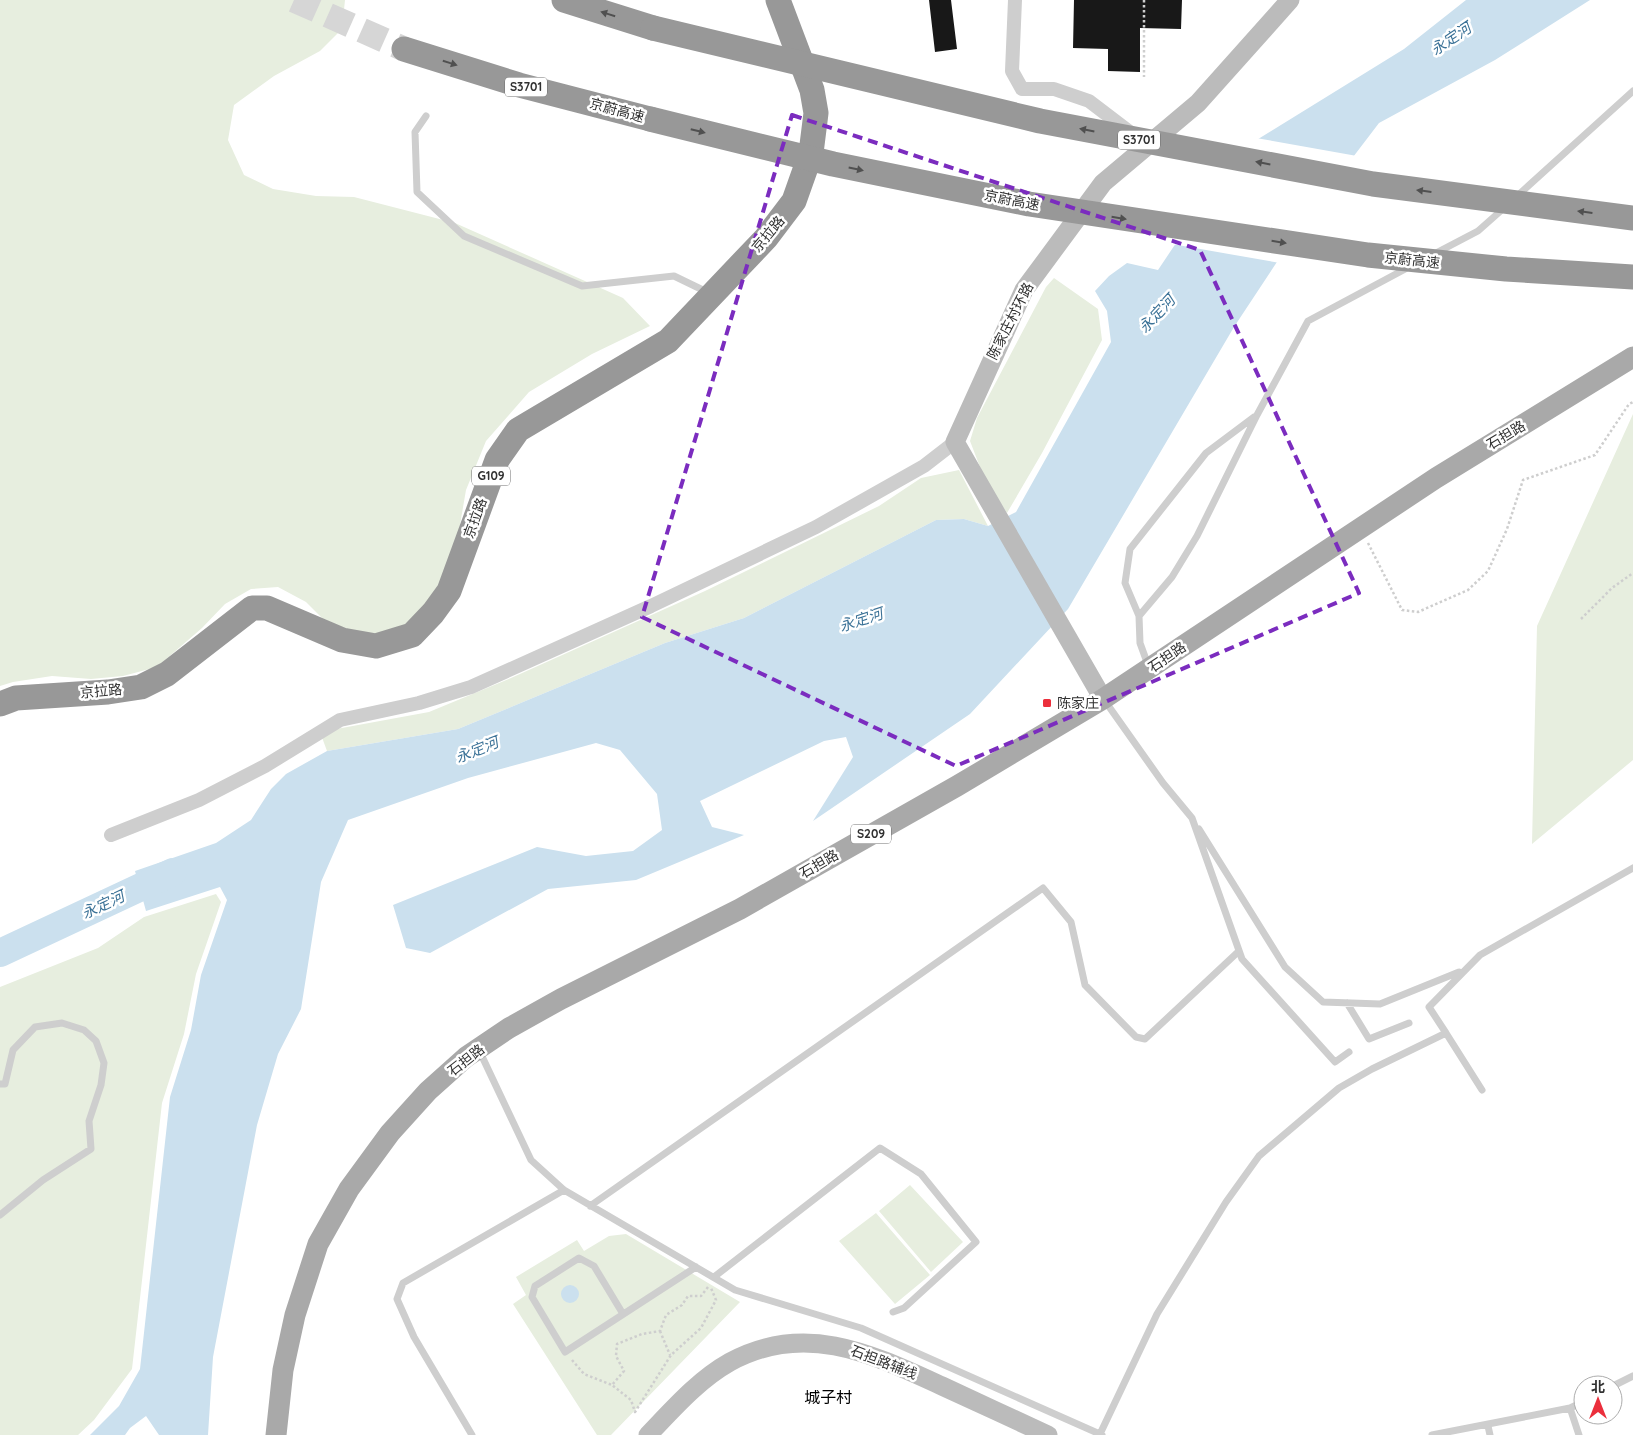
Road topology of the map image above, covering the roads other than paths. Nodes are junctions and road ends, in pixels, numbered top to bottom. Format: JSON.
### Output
{"nodes":[{"id":1,"x":564,"y":0,"type":"edge"},
{"id":2,"x":778,"y":0,"type":"edge"},
{"id":3,"x":1015,"y":0,"type":"edge"},
{"id":4,"x":1290,"y":0,"type":"edge"},
{"id":5,"x":404,"y":49,"type":"tunnel mouth"},
{"id":6,"x":1633,"y":92,"type":"edge"},
{"id":7,"x":426,"y":116,"type":"dead end"},
{"id":8,"x":1146,"y":146,"type":"junction"},
{"id":9,"x":1633,"y":218,"type":"edge"},
{"id":10,"x":1633,"y":277,"type":"edge"},
{"id":11,"x":712,"y":295,"type":"junction"},
{"id":12,"x":1633,"y":357,"type":"edge"},
{"id":13,"x":1257,"y":415,"type":"junction"},
{"id":14,"x":955,"y":442,"type":"junction"},
{"id":15,"x":1139,"y":616,"type":"junction"},
{"id":16,"x":1149,"y":668,"type":"junction"},
{"id":17,"x":1103,"y":699,"type":"junction"},
{"id":18,"x":0,"y":704,"type":"edge"},
{"id":19,"x":1192,"y":818,"type":"junction"},
{"id":20,"x":110,"y":834,"type":"dead end"},
{"id":21,"x":1633,"y":868,"type":"edge"},
{"id":22,"x":1239,"y":951,"type":"junction"},
{"id":23,"x":1463,"y":971,"type":"junction"},
{"id":24,"x":1347,"y":1003,"type":"junction"},
{"id":25,"x":1409,"y":1023,"type":"dead end"},
{"id":26,"x":1446,"y":1033,"type":"junction"},
{"id":27,"x":479,"y":1049,"type":"junction"},
{"id":28,"x":1349,"y":1052,"type":"dead end"},
{"id":29,"x":0,"y":1084,"type":"edge"},
{"id":30,"x":1482,"y":1090,"type":"dead end"},
{"id":31,"x":564,"y":1190,"type":"junction"},
{"id":32,"x":590,"y":1206,"type":"junction"},
{"id":33,"x":0,"y":1215,"type":"edge"},
{"id":34,"x":696,"y":1267,"type":"junction"},
{"id":35,"x":714,"y":1277,"type":"junction"},
{"id":36,"x":893,"y":1312,"type":"dead end"},
{"id":37,"x":623,"y":1314,"type":"junction"},
{"id":38,"x":1573,"y":1407,"type":"edge"},
{"id":39,"x":1570,"y":1408,"type":"junction"},
{"id":40,"x":1488,"y":1426,"type":"junction"},
{"id":41,"x":276,"y":1435,"type":"edge"},
{"id":42,"x":472,"y":1435,"type":"edge"},
{"id":43,"x":648,"y":1435,"type":"edge"},
{"id":44,"x":1048,"y":1435,"type":"edge"},
{"id":45,"x":1101,"y":1435,"type":"edge"},
{"id":46,"x":1432,"y":1435,"type":"edge"},
{"id":47,"x":1490,"y":1435,"type":"edge"},
{"id":48,"x":1579,"y":1435,"type":"edge"}],
"edges":[{"from":9,"to":1,"type":"highway","number":"S3701","one_way":true,"bridge":true},
{"from":2,"to":11,"type":"highway","name":"京拉路","number":"G109"},
{"from":3,"to":8,"type":"street"},
{"from":4,"to":8,"type":"street","name":"陈家庄村环路"},
{"from":5,"to":10,"type":"highway","name":"京蔚高速","number":"S3701","one_way":true,"bridge":true},
{"from":6,"to":13,"type":"lane"},
{"from":7,"to":11,"type":"lane"},
{"from":8,"to":14,"type":"street","name":"陈家庄村环路"},
{"from":11,"to":18,"type":"highway","name":"京拉路","number":"G109"},
{"from":12,"to":16,"type":"main road","name":"石担路","number":"S209"},
{"from":13,"to":15,"type":"lane"},
{"from":13,"to":15,"type":"lane"},
{"from":14,"to":17,"type":"street"},
{"from":14,"to":20,"type":"street"},
{"from":15,"to":16,"type":"lane"},
{"from":16,"to":17,"type":"main road","name":"石担路","number":"S209"},
{"from":17,"to":19,"type":"lane"},
{"from":17,"to":27,"type":"main road","name":"石担路","number":"S209"},
{"from":19,"to":22,"type":"lane"},
{"from":19,"to":24,"type":"lane"},
{"from":21,"to":23,"type":"lane"},
{"from":22,"to":28,"type":"lane"},
{"from":22,"to":32,"type":"lane"},
{"from":23,"to":24,"type":"lane"},
{"from":23,"to":26,"type":"lane"},
{"from":24,"to":25,"type":"lane"},
{"from":26,"to":30,"type":"lane"},
{"from":26,"to":45,"type":"lane"},
{"from":27,"to":31,"type":"lane"},
{"from":27,"to":41,"type":"main road","name":"石担路","number":"S209"},
{"from":29,"to":33,"type":"lane"},
{"from":31,"to":32,"type":"lane"},
{"from":31,"to":42,"type":"lane"},
{"from":32,"to":34,"type":"lane"},
{"from":34,"to":35,"type":"lane"},
{"from":34,"to":37,"type":"lane"},
{"from":35,"to":36,"type":"lane"},
{"from":35,"to":45,"type":"lane"},
{"from":37,"to":37,"type":"lane"},
{"from":38,"to":39,"type":"lane"},
{"from":39,"to":40,"type":"lane"},
{"from":39,"to":48,"type":"lane"},
{"from":40,"to":46,"type":"lane"},
{"from":40,"to":47,"type":"lane"},
{"from":43,"to":44,"type":"street","name":"石担路辅线"}]}
